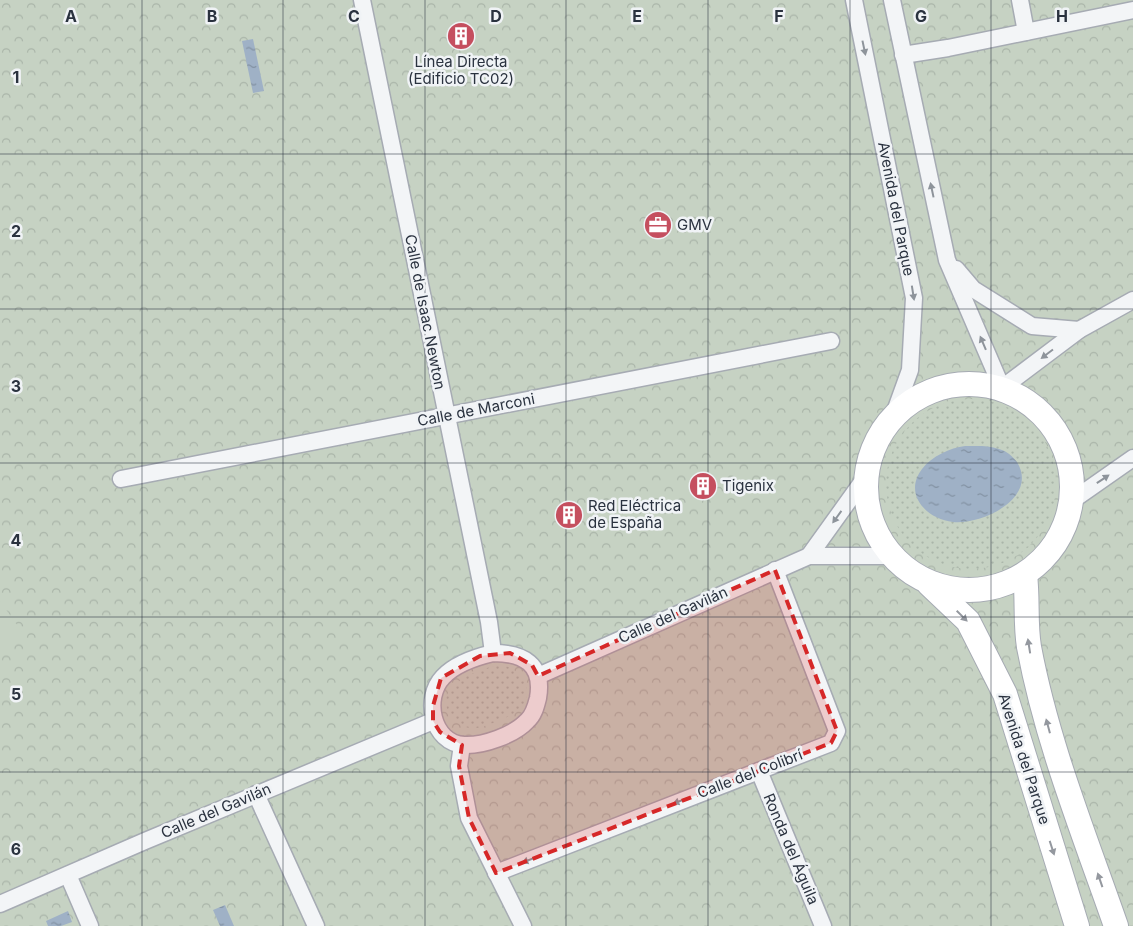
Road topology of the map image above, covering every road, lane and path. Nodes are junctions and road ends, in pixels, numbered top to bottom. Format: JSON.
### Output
{"nodes":[{"id":1,"x":362,"y":0,"type":"edge"},
{"id":2,"x":854,"y":0,"type":"edge"},
{"id":3,"x":892,"y":0,"type":"edge"},
{"id":4,"x":1020,"y":0,"type":"edge"},
{"id":5,"x":1133,"y":10,"type":"edge"},
{"id":6,"x":1026,"y":32,"type":"junction"},
{"id":7,"x":903,"y":55,"type":"junction"},
{"id":8,"x":947,"y":260,"type":"junction"},
{"id":9,"x":1133,"y":300,"type":"edge"},
{"id":10,"x":1079,"y":330,"type":"junction"},
{"id":11,"x":830,"y":341,"type":"dead end"},
{"id":12,"x":1002,"y":388,"type":"junction"},
{"id":13,"x":446,"y":416,"type":"junction"},
{"id":14,"x":893,"y":417,"type":"junction"},
{"id":15,"x":1133,"y":458,"type":"edge"},
{"id":16,"x":866,"y":478,"type":"junction"},
{"id":17,"x":121,"y":479,"type":"dead end"},
{"id":18,"x":1073,"y":500,"type":"junction"},
{"id":19,"x":809,"y":556,"type":"junction"},
{"id":20,"x":891,"y":556,"type":"junction"},
{"id":21,"x":775,"y":570,"type":"junction"},
{"id":22,"x":1026,"y":575,"type":"junction"},
{"id":23,"x":928,"y":582,"type":"junction"},
{"id":24,"x":494,"y":653,"type":"junction"},
{"id":25,"x":538,"y":676,"type":"junction"},
{"id":26,"x":433,"y":721,"type":"junction"},
{"id":27,"x":462,"y":745,"type":"junction"},
{"id":28,"x":758,"y":771,"type":"junction"},
{"id":29,"x":256,"y":794,"type":"junction"},
{"id":30,"x":496,"y":873,"type":"junction"},
{"id":31,"x":68,"y":875,"type":"junction"},
{"id":32,"x":0,"y":904,"type":"edge"},
{"id":33,"x":818,"y":924,"type":"edge"},
{"id":34,"x":90,"y":926,"type":"edge"},
{"id":35,"x":316,"y":926,"type":"edge"},
{"id":36,"x":523,"y":926,"type":"edge"},
{"id":37,"x":1077,"y":926,"type":"edge"},
{"id":38,"x":1116,"y":926,"type":"edge"}],
"edges":[{"from":1,"to":13,"type":"street","name":"Calle de Isaac Newton"},
{"from":2,"to":14,"type":"street","name":"Avenida del Parque","one_way":true},
{"from":3,"to":7,"type":"street"},
{"from":4,"to":6,"type":"street"},
{"from":5,"to":6,"type":"street"},
{"from":6,"to":7,"type":"street"},
{"from":8,"to":7,"type":"street","one_way":true},
{"from":8,"to":10,"type":"street"},
{"from":12,"to":8,"type":"street","one_way":true},
{"from":9,"to":10,"type":"street"},
{"from":10,"to":12,"type":"street","one_way":true},
{"from":11,"to":13,"type":"street","name":"Calle de Marconi"},
{"from":12,"to":14,"type":"street"},
{"from":12,"to":18,"type":"street"},
{"from":13,"to":17,"type":"street","name":"Calle de Marconi"},
{"from":13,"to":24,"type":"street","name":"Calle de Isaac Newton"},
{"from":14,"to":16,"type":"street"},
{"from":18,"to":15,"type":"street","one_way":true},
{"from":16,"to":19,"type":"street","one_way":true},
{"from":16,"to":20,"type":"street"},
{"from":18,"to":22,"type":"street"},
{"from":19,"to":20,"type":"street","name":"Calle del Gavilán"},
{"from":19,"to":21,"type":"street","name":"Calle del Gavilán"},
{"from":20,"to":23,"type":"street"},
{"from":21,"to":25,"type":"street","name":"Calle del Gavilán"},
{"from":21,"to":28,"type":"street","name":"Calle del Colibrí"},
{"from":22,"to":23,"type":"street"},
{"from":38,"to":22,"type":"street","one_way":true},
{"from":23,"to":37,"type":"street","name":"Avenida del Parque","one_way":true},
{"from":24,"to":25,"type":"street"},
{"from":24,"to":26,"type":"street"},
{"from":25,"to":27,"type":"street"},
{"from":26,"to":27,"type":"street"},
{"from":26,"to":29,"type":"street","name":"Calle del Gavilán"},
{"from":27,"to":30,"type":"street"},
{"from":28,"to":30,"type":"street","name":"Calle del Colibrí","one_way":true},
{"from":28,"to":33,"type":"street","name":"Ronda del Águila"},
{"from":29,"to":31,"type":"street","name":"Calle del Gavilán"},
{"from":29,"to":35,"type":"street"},
{"from":30,"to":36,"type":"street"},
{"from":31,"to":32,"type":"street","name":"Calle del Gavilán"},
{"from":31,"to":34,"type":"street"}]}
